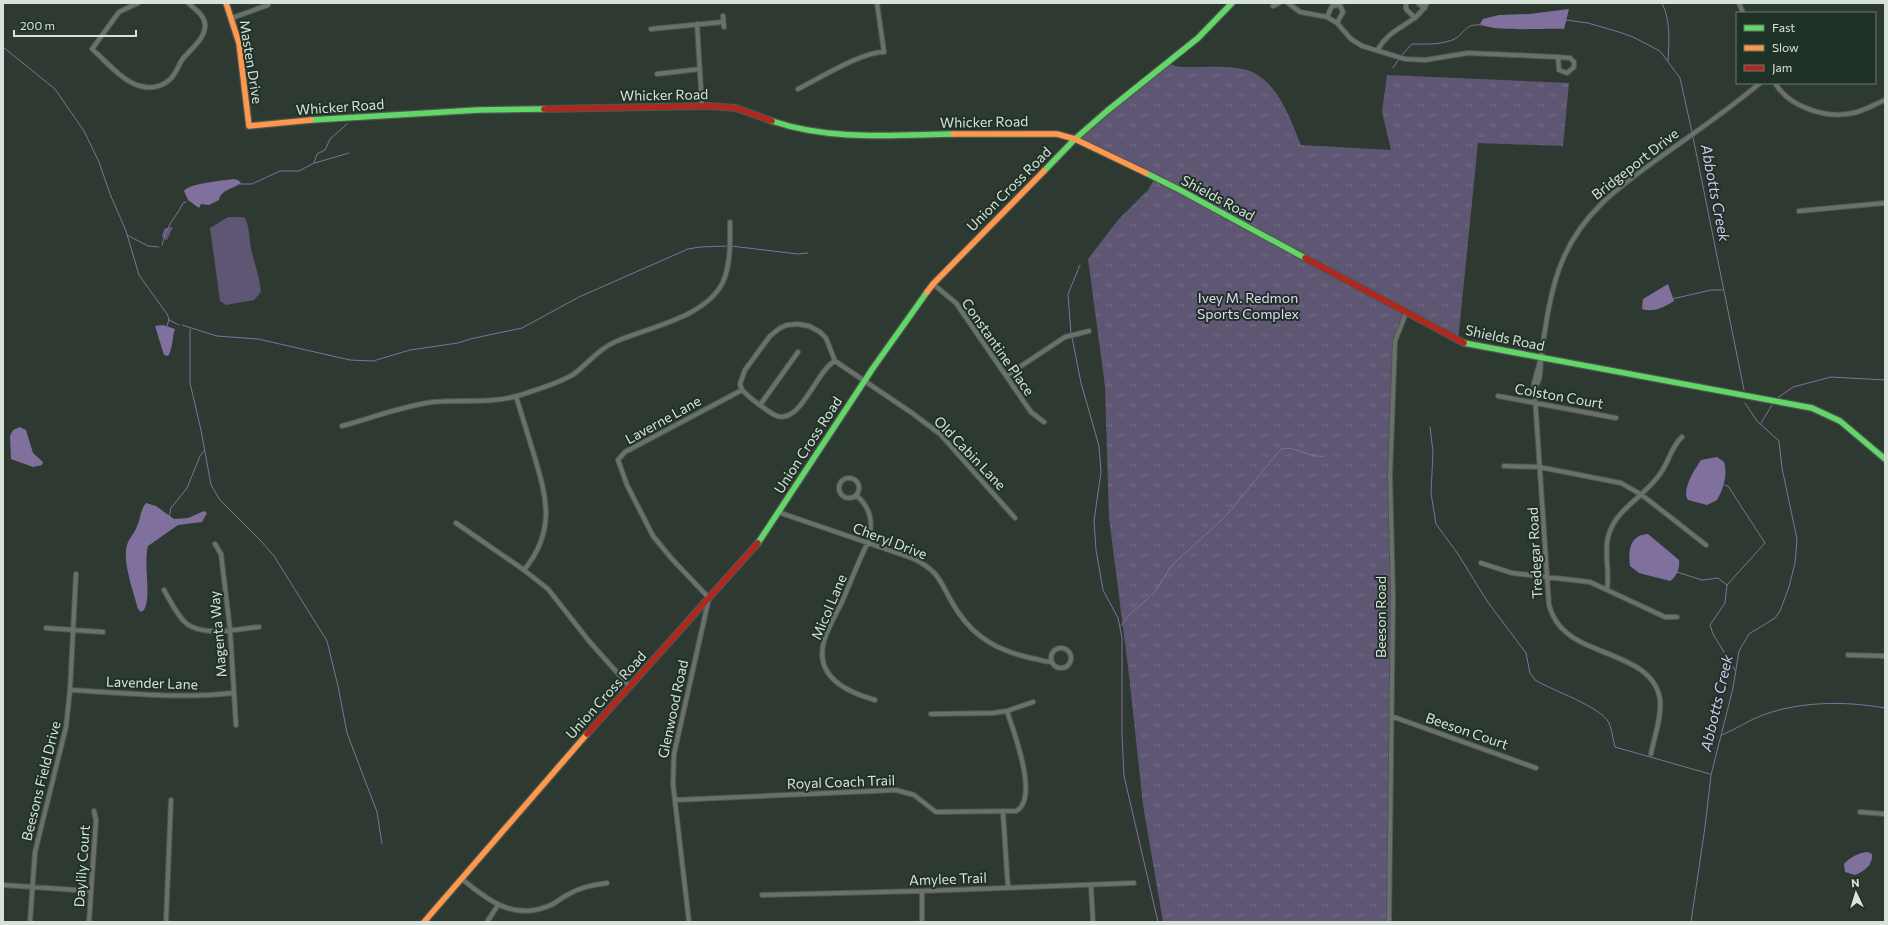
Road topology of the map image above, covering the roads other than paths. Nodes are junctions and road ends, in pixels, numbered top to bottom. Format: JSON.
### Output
{"nodes":[{"id":1,"x":138,"y":3,"type":"edge"},
{"id":2,"x":188,"y":3,"type":"edge"},
{"id":3,"x":226,"y":3,"type":"edge"},
{"id":4,"x":877,"y":3,"type":"edge"},
{"id":5,"x":1232,"y":3,"type":"edge"},
{"id":6,"x":1279,"y":3,"type":"edge"},
{"id":7,"x":1288,"y":3,"type":"edge"},
{"id":8,"x":1406,"y":3,"type":"edge"},
{"id":9,"x":1418,"y":3,"type":"edge"},
{"id":10,"x":1427,"y":3,"type":"edge"},
{"id":11,"x":1738,"y":3,"type":"edge"},
{"id":12,"x":268,"y":5,"type":"dead end"},
{"id":13,"x":1273,"y":6,"type":"dead end"},
{"id":14,"x":1425,"y":8,"type":"junction"},
{"id":15,"x":1742,"y":12,"type":"edge"},
{"id":16,"x":723,"y":16,"type":"dead end"},
{"id":17,"x":1326,"y":17,"type":"junction"},
{"id":18,"x":232,"y":18,"type":"junction"},
{"id":19,"x":1415,"y":18,"type":"junction"},
{"id":20,"x":723,"y":22,"type":"junction"},
{"id":21,"x":1337,"y":23,"type":"junction"},
{"id":22,"x":697,"y":24,"type":"junction"},
{"id":23,"x":724,"y":27,"type":"dead end"},
{"id":24,"x":651,"y":29,"type":"dead end"},
{"id":25,"x":1378,"y":49,"type":"junction"},
{"id":26,"x":1558,"y":57,"type":"junction"},
{"id":27,"x":700,"y":69,"type":"junction"},
{"id":28,"x":657,"y":74,"type":"dead end"},
{"id":29,"x":1759,"y":84,"type":"edge"},
{"id":30,"x":1776,"y":84,"type":"edge"},
{"id":31,"x":798,"y":89,"type":"dead end"},
{"id":32,"x":1885,"y":100,"type":"edge"},
{"id":33,"x":702,"y":106,"type":"junction"},
{"id":34,"x":249,"y":126,"type":"joint"},
{"id":35,"x":1075,"y":139,"type":"junction"},
{"id":36,"x":1885,"y":202,"type":"edge"},
{"id":37,"x":1799,"y":211,"type":"dead end"},
{"id":38,"x":730,"y":222,"type":"dead end"},
{"id":39,"x":933,"y":284,"type":"junction"},
{"id":40,"x":1406,"y":313,"type":"junction"},
{"id":41,"x":1089,"y":331,"type":"dead end"},
{"id":42,"x":798,"y":352,"type":"dead end"},
{"id":43,"x":1541,"y":358,"type":"junction"},
{"id":44,"x":835,"y":361,"type":"junction"},
{"id":45,"x":1006,"y":376,"type":"junction"},
{"id":46,"x":865,"y":381,"type":"junction"},
{"id":47,"x":742,"y":390,"type":"junction"},
{"id":48,"x":516,"y":396,"type":"junction"},
{"id":49,"x":1498,"y":396,"type":"dead end"},
{"id":50,"x":1536,"y":403,"type":"junction"},
{"id":51,"x":760,"y":405,"type":"junction"},
{"id":52,"x":1616,"y":418,"type":"dead end"},
{"id":53,"x":1044,"y":422,"type":"dead end"},
{"id":54,"x":342,"y":426,"type":"dead end"},
{"id":55,"x":1682,"y":437,"type":"dead end"},
{"id":56,"x":1885,"y":459,"type":"edge"},
{"id":57,"x":1504,"y":466,"type":"dead end"},
{"id":58,"x":1539,"y":467,"type":"junction"},
{"id":59,"x":856,"y":495,"type":"junction"},
{"id":60,"x":1642,"y":495,"type":"junction"},
{"id":61,"x":778,"y":512,"type":"junction"},
{"id":62,"x":1015,"y":518,"type":"dead end"},
{"id":63,"x":456,"y":523,"type":"dead end"},
{"id":64,"x":868,"y":543,"type":"junction"},
{"id":65,"x":215,"y":544,"type":"dead end"},
{"id":66,"x":1706,"y":545,"type":"dead end"},
{"id":67,"x":1481,"y":563,"type":"dead end"},
{"id":68,"x":524,"y":570,"type":"junction"},
{"id":69,"x":76,"y":574,"type":"dead end"},
{"id":70,"x":1547,"y":577,"type":"junction"},
{"id":71,"x":1607,"y":589,"type":"junction"},
{"id":72,"x":164,"y":590,"type":"dead end"},
{"id":73,"x":710,"y":598,"type":"junction"},
{"id":74,"x":1677,"y":617,"type":"dead end"},
{"id":75,"x":258,"y":627,"type":"dead end"},
{"id":76,"x":46,"y":628,"type":"dead end"},
{"id":77,"x":230,"y":629,"type":"junction"},
{"id":78,"x":73,"y":630,"type":"junction"},
{"id":79,"x":103,"y":632,"type":"dead end"},
{"id":80,"x":1848,"y":656,"type":"dead end"},
{"id":81,"x":1885,"y":656,"type":"edge"},
{"id":82,"x":1052,"y":662,"type":"junction"},
{"id":83,"x":629,"y":686,"type":"junction"},
{"id":84,"x":70,"y":690,"type":"junction"},
{"id":85,"x":233,"y":693,"type":"junction"},
{"id":86,"x":875,"y":700,"type":"dead end"},
{"id":87,"x":1033,"y":702,"type":"dead end"},
{"id":88,"x":1007,"y":711,"type":"junction"},
{"id":89,"x":931,"y":714,"type":"dead end"},
{"id":90,"x":1391,"y":716,"type":"junction"},
{"id":91,"x":236,"y":725,"type":"dead end"},
{"id":92,"x":1650,"y":754,"type":"dead end"},
{"id":93,"x":1536,"y":768,"type":"dead end"},
{"id":94,"x":171,"y":800,"type":"dead end"},
{"id":95,"x":675,"y":800,"type":"junction"},
{"id":96,"x":94,"y":811,"type":"dead end"},
{"id":97,"x":1003,"y":812,"type":"junction"},
{"id":98,"x":1860,"y":812,"type":"dead end"},
{"id":99,"x":1885,"y":814,"type":"edge"},
{"id":100,"x":462,"y":879,"type":"junction"},
{"id":101,"x":606,"y":883,"type":"dead end"},
{"id":102,"x":1134,"y":883,"type":"dead end"},
{"id":103,"x":3,"y":885,"type":"edge"},
{"id":104,"x":1091,"y":886,"type":"junction"},
{"id":105,"x":32,"y":887,"type":"junction"},
{"id":106,"x":1008,"y":888,"type":"junction"},
{"id":107,"x":91,"y":891,"type":"junction"},
{"id":108,"x":922,"y":891,"type":"junction"},
{"id":109,"x":762,"y":894,"type":"dead end"},
{"id":110,"x":498,"y":905,"type":"junction"},
{"id":111,"x":30,"y":922,"type":"edge"},
{"id":112,"x":89,"y":922,"type":"edge"},
{"id":113,"x":166,"y":922,"type":"edge"},
{"id":114,"x":424,"y":922,"type":"edge"},
{"id":115,"x":487,"y":922,"type":"edge"},
{"id":116,"x":689,"y":922,"type":"edge"},
{"id":117,"x":922,"y":922,"type":"edge"},
{"id":118,"x":1092,"y":922,"type":"edge"},
{"id":119,"x":1389,"y":922,"type":"edge"}],
"edges":[{"from":1,"to":2,"type":"street"},
{"from":3,"to":18,"type":"street","name":"Masten Drive"},
{"from":4,"to":31,"type":"street"},
{"from":5,"to":35,"type":"street","name":"Union Cross Road"},
{"from":6,"to":13,"type":"street"},
{"from":7,"to":17,"type":"street"},
{"from":8,"to":19,"type":"street"},
{"from":9,"to":14,"type":"street"},
{"from":10,"to":14,"type":"street"},
{"from":11,"to":15,"type":"street"},
{"from":12,"to":18,"type":"street"},
{"from":14,"to":19,"type":"street"},
{"from":16,"to":20,"type":"street"},
{"from":17,"to":21,"type":"street"},
{"from":17,"to":21,"type":"street"},
{"from":18,"to":34,"type":"street","name":"Masten Drive"},
{"from":19,"to":25,"type":"street"},
{"from":20,"to":22,"type":"street"},
{"from":20,"to":23,"type":"street"},
{"from":21,"to":25,"type":"street"},
{"from":22,"to":24,"type":"street"},
{"from":22,"to":27,"type":"street"},
{"from":25,"to":26,"type":"street"},
{"from":26,"to":26,"type":"street"},
{"from":27,"to":28,"type":"street"},
{"from":27,"to":33,"type":"street"},
{"from":29,"to":43,"type":"street","name":"Bridgeport Drive"},
{"from":30,"to":32,"type":"street"},
{"from":33,"to":34,"type":"street","name":"Whicker Road"},
{"from":33,"to":35,"type":"street","name":"Whicker Road"},
{"from":35,"to":39,"type":"street","name":"Union Cross Road"},
{"from":35,"to":40,"type":"street","name":"Shields Road"},
{"from":36,"to":37,"type":"street"},
{"from":38,"to":48,"type":"street"},
{"from":39,"to":45,"type":"street","name":"Constantine Place"},
{"from":39,"to":46,"type":"street","name":"Union Cross Road"},
{"from":40,"to":43,"type":"street","name":"Shields Road"},
{"from":40,"to":90,"type":"street","name":"Beeson Road"},
{"from":41,"to":45,"type":"street"},
{"from":42,"to":51,"type":"street"},
{"from":43,"to":50,"type":"street","name":"Tredegar Road"},
{"from":43,"to":56,"type":"street","name":"Shields Road"},
{"from":44,"to":46,"type":"street","name":"Old Cabin Lane"},
{"from":44,"to":47,"type":"street"},
{"from":44,"to":51,"type":"street"},
{"from":45,"to":53,"type":"street","name":"Constantine Place"},
{"from":46,"to":61,"type":"street","name":"Union Cross Road"},
{"from":46,"to":62,"type":"street","name":"Old Cabin Lane"},
{"from":47,"to":51,"type":"street"},
{"from":47,"to":73,"type":"street","name":"Laverne Lane"},
{"from":48,"to":54,"type":"street"},
{"from":48,"to":68,"type":"street"},
{"from":49,"to":50,"type":"street","name":"Colston Court"},
{"from":50,"to":52,"type":"street","name":"Colston Court"},
{"from":50,"to":58,"type":"street","name":"Tredegar Road"},
{"from":55,"to":60,"type":"street"},
{"from":57,"to":58,"type":"street"},
{"from":58,"to":60,"type":"street"},
{"from":58,"to":70,"type":"street","name":"Tredegar Road"},
{"from":59,"to":59,"type":"street"},
{"from":59,"to":64,"type":"street","name":"Micol Lane"},
{"from":60,"to":66,"type":"street"},
{"from":60,"to":71,"type":"street"},
{"from":61,"to":64,"type":"street","name":"Cheryl Drive"},
{"from":61,"to":73,"type":"street","name":"Union Cross Road"},
{"from":63,"to":68,"type":"street"},
{"from":64,"to":82,"type":"street","name":"Cheryl Drive"},
{"from":64,"to":86,"type":"street","name":"Micol Lane"},
{"from":65,"to":77,"type":"street","name":"Magenta Way"},
{"from":67,"to":70,"type":"street"},
{"from":68,"to":83,"type":"street"},
{"from":69,"to":78,"type":"street","name":"Beesons Field Drive"},
{"from":70,"to":71,"type":"street"},
{"from":70,"to":92,"type":"street","name":"Tredegar Road"},
{"from":71,"to":74,"type":"street"},
{"from":72,"to":77,"type":"street"},
{"from":73,"to":83,"type":"street","name":"Union Cross Road"},
{"from":73,"to":95,"type":"street","name":"Glenwood Road"},
{"from":75,"to":77,"type":"street"},
{"from":76,"to":78,"type":"street"},
{"from":77,"to":85,"type":"street","name":"Magenta Way"},
{"from":78,"to":79,"type":"street"},
{"from":78,"to":84,"type":"street","name":"Beesons Field Drive"},
{"from":80,"to":81,"type":"street"},
{"from":82,"to":82,"type":"street"},
{"from":83,"to":100,"type":"street","name":"Union Cross Road"},
{"from":84,"to":85,"type":"street","name":"Lavender Lane"},
{"from":84,"to":105,"type":"street","name":"Beesons Field Drive"},
{"from":85,"to":91,"type":"street","name":"Magenta Way"},
{"from":87,"to":88,"type":"street"},
{"from":88,"to":89,"type":"street"},
{"from":88,"to":97,"type":"street","name":"Royal Coach Trail"},
{"from":90,"to":93,"type":"street","name":"Beeson Court"},
{"from":90,"to":119,"type":"street","name":"Beeson Road"},
{"from":94,"to":113,"type":"street"},
{"from":95,"to":97,"type":"street","name":"Royal Coach Trail"},
{"from":95,"to":116,"type":"street","name":"Glenwood Road"},
{"from":96,"to":107,"type":"street","name":"Daylily Court"},
{"from":97,"to":106,"type":"street"},
{"from":98,"to":99,"type":"street"},
{"from":100,"to":110,"type":"street"},
{"from":100,"to":114,"type":"street","name":"Union Cross Road"},
{"from":101,"to":110,"type":"street"},
{"from":102,"to":104,"type":"street","name":"Amylee Trail"},
{"from":103,"to":105,"type":"street"},
{"from":104,"to":106,"type":"street","name":"Amylee Trail"},
{"from":104,"to":118,"type":"street"},
{"from":105,"to":107,"type":"street"},
{"from":105,"to":111,"type":"street","name":"Beesons Field Drive"},
{"from":106,"to":108,"type":"street","name":"Amylee Trail"},
{"from":107,"to":112,"type":"street","name":"Daylily Court"},
{"from":108,"to":109,"type":"street","name":"Amylee Trail"},
{"from":108,"to":117,"type":"street"},
{"from":110,"to":115,"type":"street"}]}
